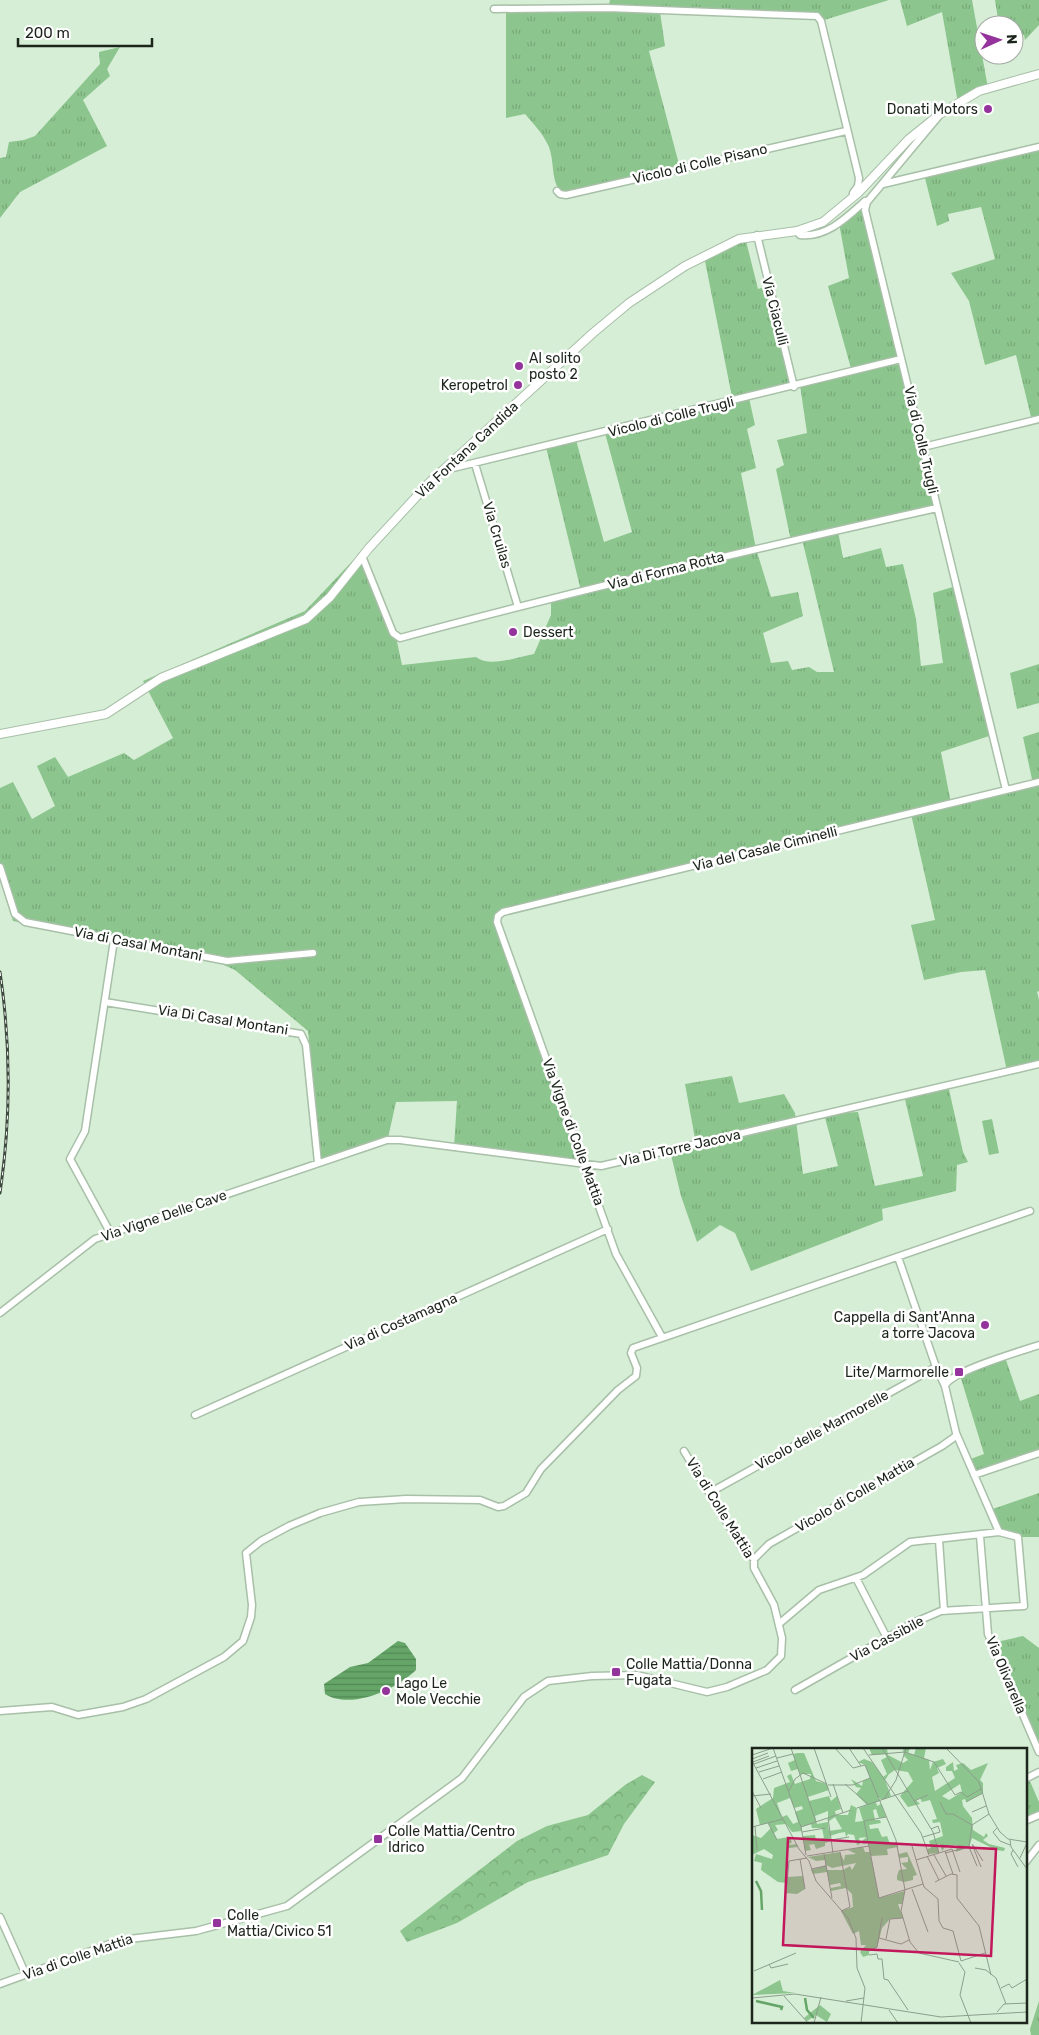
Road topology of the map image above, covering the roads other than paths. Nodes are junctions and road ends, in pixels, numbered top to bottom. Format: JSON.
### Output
{"nodes":[{"id":1,"x":494,"y":9,"type":"dead end"},
{"id":2,"x":1039,"y":74,"type":"edge"},
{"id":3,"x":940,"y":114,"type":"junction"},
{"id":4,"x":846,"y":131,"type":"junction"},
{"id":5,"x":1039,"y":147,"type":"edge"},
{"id":6,"x":883,"y":184,"type":"junction"},
{"id":7,"x":557,"y":191,"type":"dead end"},
{"id":8,"x":874,"y":193,"type":"junction"},
{"id":9,"x":831,"y":217,"type":"junction"},
{"id":10,"x":797,"y":231,"type":"junction"},
{"id":11,"x":757,"y":235,"type":"junction"},
{"id":12,"x":901,"y":359,"type":"junction"},
{"id":13,"x":794,"y":387,"type":"junction"},
{"id":14,"x":1039,"y":419,"type":"edge"},
{"id":15,"x":923,"y":448,"type":"junction"},
{"id":16,"x":476,"y":464,"type":"junction"},
{"id":17,"x":440,"y":472,"type":"junction"},
{"id":18,"x":937,"y":508,"type":"junction"},
{"id":19,"x":362,"y":556,"type":"junction"},
{"id":20,"x":518,"y":607,"type":"junction"},
{"id":21,"x":0,"y":732,"type":"edge"},
{"id":22,"x":1039,"y":782,"type":"edge"},
{"id":23,"x":1006,"y":790,"type":"junction"},
{"id":24,"x":0,"y":867,"type":"edge"},
{"id":25,"x":497,"y":922,"type":"joint"},
{"id":26,"x":114,"y":940,"type":"junction"},
{"id":27,"x":313,"y":953,"type":"dead end"},
{"id":28,"x":105,"y":1002,"type":"junction"},
{"id":29,"x":1039,"y":1064,"type":"edge"},
{"id":30,"x":318,"y":1162,"type":"junction"},
{"id":31,"x":585,"y":1166,"type":"junction"},
{"id":32,"x":1030,"y":1211,"type":"dead end"},
{"id":33,"x":608,"y":1229,"type":"junction"},
{"id":34,"x":111,"y":1234,"type":"junction"},
{"id":35,"x":898,"y":1257,"type":"junction"},
{"id":36,"x":0,"y":1313,"type":"edge"},
{"id":37,"x":662,"y":1337,"type":"junction"},
{"id":38,"x":1039,"y":1345,"type":"edge"},
{"id":39,"x":936,"y":1367,"type":"junction"},
{"id":40,"x":945,"y":1386,"type":"junction"},
{"id":41,"x":195,"y":1416,"type":"dead end"},
{"id":42,"x":956,"y":1433,"type":"junction"},
{"id":43,"x":684,"y":1451,"type":"dead end"},
{"id":44,"x":1039,"y":1453,"type":"edge"},
{"id":45,"x":974,"y":1475,"type":"junction"},
{"id":46,"x":709,"y":1493,"type":"junction"},
{"id":47,"x":999,"y":1532,"type":"junction"},
{"id":48,"x":980,"y":1536,"type":"junction"},
{"id":49,"x":939,"y":1540,"type":"junction"},
{"id":50,"x":754,"y":1559,"type":"junction"},
{"id":51,"x":856,"y":1578,"type":"junction"},
{"id":52,"x":985,"y":1609,"type":"junction"},
{"id":53,"x":944,"y":1610,"type":"junction"},
{"id":54,"x":780,"y":1623,"type":"junction"},
{"id":55,"x":887,"y":1638,"type":"junction"},
{"id":56,"x":795,"y":1690,"type":"dead end"},
{"id":57,"x":0,"y":1710,"type":"edge"},
{"id":58,"x":1039,"y":1752,"type":"edge"},
{"id":59,"x":1039,"y":1772,"type":"edge"},
{"id":60,"x":1026,"y":1778,"type":"edge"},
{"id":61,"x":1039,"y":1815,"type":"edge"},
{"id":62,"x":1026,"y":1821,"type":"edge"},
{"id":63,"x":1039,"y":1845,"type":"edge"},
{"id":64,"x":1026,"y":1862,"type":"edge"},
{"id":65,"x":0,"y":1918,"type":"edge"},
{"id":66,"x":26,"y":1975,"type":"junction"},
{"id":67,"x":0,"y":1984,"type":"edge"}],
"edges":[{"from":1,"to":4,"type":"street"},
{"from":2,"to":3,"type":"main road","name":"Via Fontana Candida"},
{"from":3,"to":6,"type":"street","name":"Via di Colle Trugli"},
{"from":3,"to":9,"type":"main road","name":"Via Fontana Candida"},
{"from":4,"to":7,"type":"street","name":"Vicolo di Colle Pisano"},
{"from":4,"to":9,"type":"street"},
{"from":5,"to":6,"type":"street"},
{"from":6,"to":8,"type":"street","name":"Via di Colle Trugli"},
{"from":8,"to":10,"type":"street"},
{"from":8,"to":12,"type":"street","name":"Via di Colle Trugli"},
{"from":9,"to":10,"type":"main road","name":"Via Fontana Candida"},
{"from":10,"to":11,"type":"main road","name":"Via Fontana Candida"},
{"from":11,"to":13,"type":"street","name":"Via Ciaculli"},
{"from":11,"to":17,"type":"main road","name":"Via Fontana Candida"},
{"from":12,"to":13,"type":"street","name":"Vicolo di Colle Trugli"},
{"from":12,"to":15,"type":"street","name":"Via di Colle Trugli"},
{"from":13,"to":16,"type":"street","name":"Vicolo di Colle Trugli"},
{"from":14,"to":15,"type":"street"},
{"from":15,"to":18,"type":"street","name":"Via di Colle Trugli"},
{"from":16,"to":17,"type":"street","name":"Vicolo di Colle Trugli"},
{"from":16,"to":20,"type":"street","name":"Via Cruilas"},
{"from":17,"to":19,"type":"main road","name":"Via Fontana Candida"},
{"from":18,"to":20,"type":"street","name":"Via di Forma Rotta"},
{"from":18,"to":23,"type":"street","name":"Via di Colle Trugli"},
{"from":19,"to":20,"type":"street","name":"Via di Forma Rotta"},
{"from":19,"to":21,"type":"main road","name":"Via Fontana Candida"},
{"from":22,"to":23,"type":"street","name":"Via del Casale Ciminelli"},
{"from":23,"to":25,"type":"street","name":"Via del Casale Ciminelli"},
{"from":24,"to":26,"type":"street","name":"Via di Casal Montani"},
{"from":25,"to":31,"type":"street","name":"Via Vigne di Colle Mattia"},
{"from":26,"to":27,"type":"street","name":"Via di Casal Montani"},
{"from":26,"to":28,"type":"street"},
{"from":28,"to":30,"type":"street","name":"Via Di Casal Montani"},
{"from":28,"to":34,"type":"street"},
{"from":29,"to":31,"type":"street","name":"Via Di Torre Jacova"},
{"from":30,"to":31,"type":"street","name":"Via Di Torre Jacova"},
{"from":30,"to":34,"type":"street","name":"Via Vigne Delle Cave"},
{"from":31,"to":33,"type":"street","name":"Via Vigne di Colle Mattia"},
{"from":32,"to":35,"type":"street"},
{"from":33,"to":37,"type":"street","name":"Via Vigne di Colle Mattia"},
{"from":33,"to":41,"type":"street","name":"Via di Costamagna"},
{"from":34,"to":36,"type":"street","name":"Via Vigne Delle Cave"},
{"from":35,"to":37,"type":"street"},
{"from":35,"to":39,"type":"street"},
{"from":37,"to":57,"type":"street"},
{"from":38,"to":40,"type":"street"},
{"from":39,"to":40,"type":"street"},
{"from":39,"to":46,"type":"street","name":"Vicolo delle Marmorelle"},
{"from":40,"to":42,"type":"street"},
{"from":42,"to":45,"type":"street"},
{"from":42,"to":50,"type":"street","name":"Vicolo di Colle Mattia"},
{"from":43,"to":46,"type":"street","name":"Via di Colle Mattia"},
{"from":44,"to":45,"type":"street"},
{"from":45,"to":47,"type":"street"},
{"from":46,"to":50,"type":"street","name":"Via di Colle Mattia"},
{"from":47,"to":48,"type":"street"},
{"from":47,"to":52,"type":"street","name":"Via Cassibile"},
{"from":48,"to":49,"type":"street"},
{"from":48,"to":52,"type":"street","name":"Via Olivarella"},
{"from":49,"to":51,"type":"street"},
{"from":49,"to":53,"type":"street"},
{"from":50,"to":54,"type":"street","name":"Via di Colle Mattia"},
{"from":51,"to":54,"type":"street"},
{"from":51,"to":55,"type":"street"},
{"from":52,"to":53,"type":"street","name":"Via Cassibile"},
{"from":52,"to":58,"type":"street","name":"Via Olivarella"},
{"from":53,"to":55,"type":"street","name":"Via Cassibile"},
{"from":54,"to":66,"type":"street","name":"Via di Colle Mattia"},
{"from":55,"to":56,"type":"street","name":"Via Cassibile"},
{"from":59,"to":60,"type":"street"},
{"from":61,"to":62,"type":"street"},
{"from":63,"to":64,"type":"street"},
{"from":65,"to":66,"type":"street"},
{"from":66,"to":67,"type":"street","name":"Via di Colle Mattia"}]}
